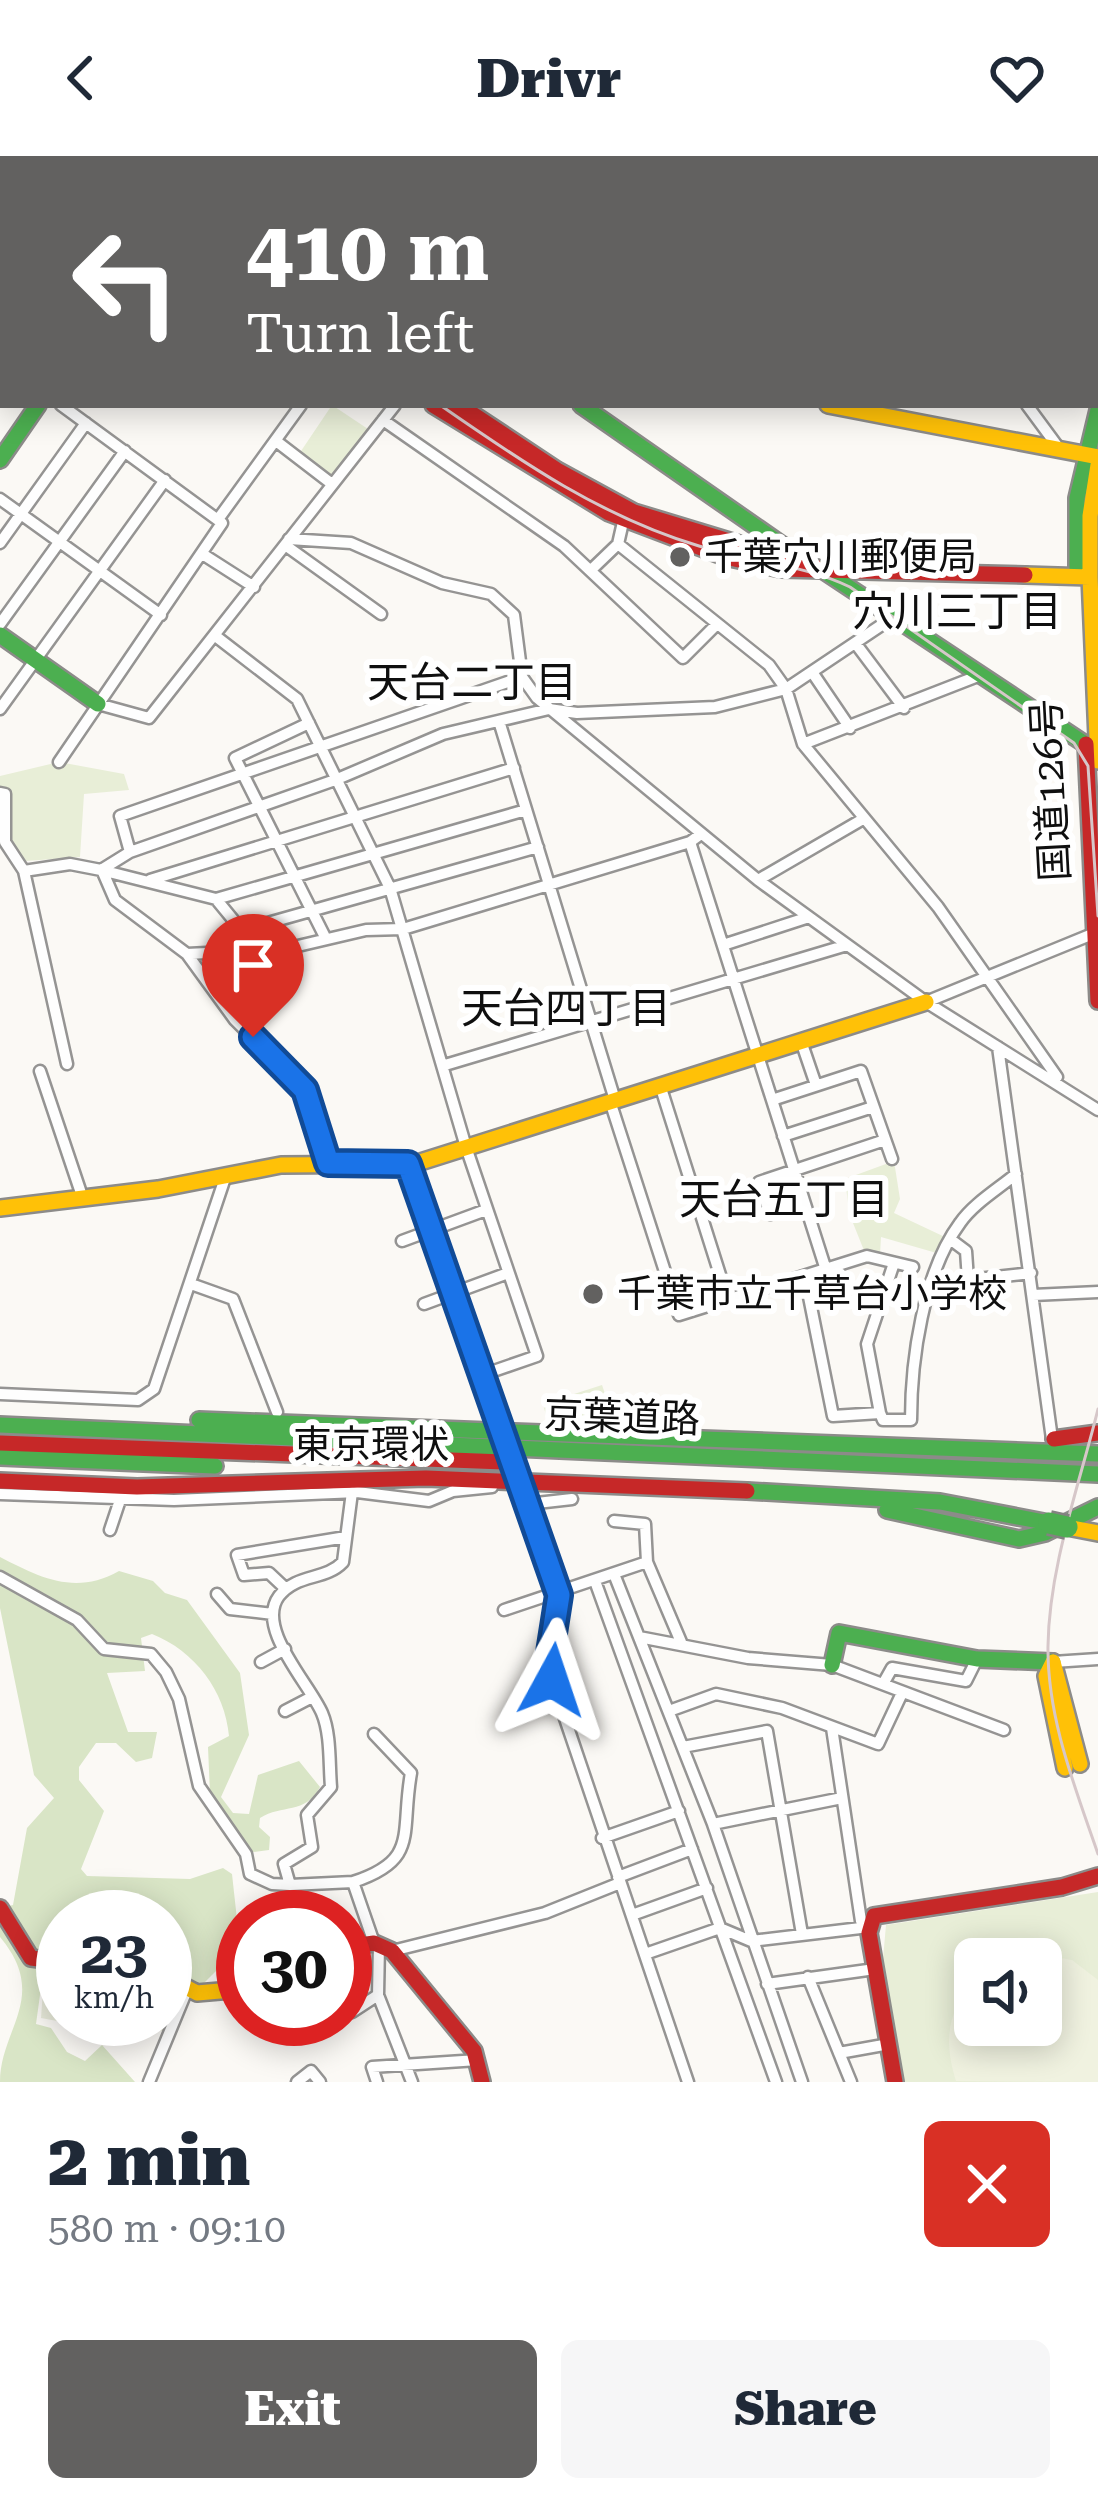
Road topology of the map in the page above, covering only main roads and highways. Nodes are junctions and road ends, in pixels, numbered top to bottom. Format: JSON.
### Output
{"nodes":[{"id":1,"x":36,"y":408,"type":"edge"},
{"id":2,"x":438,"y":408,"type":"edge"},
{"id":3,"x":464,"y":408,"type":"edge"},
{"id":4,"x":585,"y":408,"type":"edge"},
{"id":5,"x":843,"y":408,"type":"edge"},
{"id":6,"x":1098,"y":410,"type":"edge"},
{"id":7,"x":1094,"y":458,"type":"edge"},
{"id":8,"x":0,"y":460,"type":"edge"},
{"id":9,"x":815,"y":567,"type":"junction"},
{"id":10,"x":1083,"y":576,"type":"junction"},
{"id":11,"x":0,"y":634,"type":"edge"},
{"id":12,"x":98,"y":704,"type":"road end"},
{"id":13,"x":1095,"y":753,"type":"edge"},
{"id":14,"x":1098,"y":1000,"type":"edge"},
{"id":15,"x":926,"y":1002,"type":"road end"},
{"id":16,"x":0,"y":1208,"type":"edge"},
{"id":17,"x":0,"y":1413,"type":"edge"},
{"id":18,"x":0,"y":1425,"type":"edge"},
{"id":19,"x":1098,"y":1433,"type":"edge"},
{"id":20,"x":0,"y":1443,"type":"edge"},
{"id":21,"x":797,"y":1443,"type":"junction"},
{"id":22,"x":1098,"y":1454,"type":"edge"},
{"id":23,"x":0,"y":1457,"type":"edge"},
{"id":24,"x":1098,"y":1474,"type":"edge"},
{"id":25,"x":465,"y":1480,"type":"junction"},
{"id":26,"x":0,"y":1481,"type":"edge"},
{"id":27,"x":1098,"y":1488,"type":"edge"},
{"id":28,"x":811,"y":1494,"type":"junction"},
{"id":29,"x":1098,"y":1507,"type":"edge"},
{"id":30,"x":1073,"y":1528,"type":"edge"},
{"id":31,"x":1098,"y":1544,"type":"edge"},
{"id":32,"x":832,"y":1665,"type":"road end"},
{"id":33,"x":1072,"y":1766,"type":"dead end"},
{"id":34,"x":1098,"y":1876,"type":"edge"},
{"id":35,"x":0,"y":1908,"type":"edge"},
{"id":36,"x":372,"y":1946,"type":"edge"},
{"id":37,"x":36,"y":1959,"type":"edge"},
{"id":38,"x":480,"y":2071,"type":"edge"},
{"id":39,"x":895,"y":2082,"type":"edge"}],
"edges":[{"from":1,"to":8,"type":"main road"},
{"from":2,"to":9,"type":"main road"},
{"from":3,"to":9,"type":"main road"},
{"from":4,"to":9,"type":"main road"},
{"from":5,"to":7,"type":"main road"},
{"from":6,"to":7,"type":"main road","name":"国道126号"},
{"from":7,"to":10,"type":"main road","name":"国道126号"},
{"from":9,"to":10,"type":"main road"},
{"from":9,"to":13,"type":"main road"},
{"from":10,"to":13,"type":"main road","name":"国道126号"},
{"from":11,"to":12,"type":"main road"},
{"from":13,"to":14,"type":"main road","name":"国道126号"},
{"from":15,"to":16,"type":"main road"},
{"from":17,"to":21,"type":"main road","name":"東京環状"},
{"from":18,"to":24,"type":"main road","name":"京葉道路"},
{"from":19,"to":21,"type":"main road"},
{"from":20,"to":27,"type":"main road","name":"京葉道路"},
{"from":21,"to":22,"type":"main road","name":"東京環状"},
{"from":23,"to":25,"type":"main road"},
{"from":25,"to":26,"type":"main road","name":"東京環状"},
{"from":25,"to":28,"type":"main road","name":"東京環状"},
{"from":28,"to":29,"type":"main road"},
{"from":28,"to":30,"type":"main road","name":"東京環状"},
{"from":30,"to":31,"type":"main road"},
{"from":32,"to":33,"type":"main road"},
{"from":34,"to":39,"type":"main road"},
{"from":35,"to":37,"type":"main road"},
{"from":36,"to":38,"type":"main road"}]}
